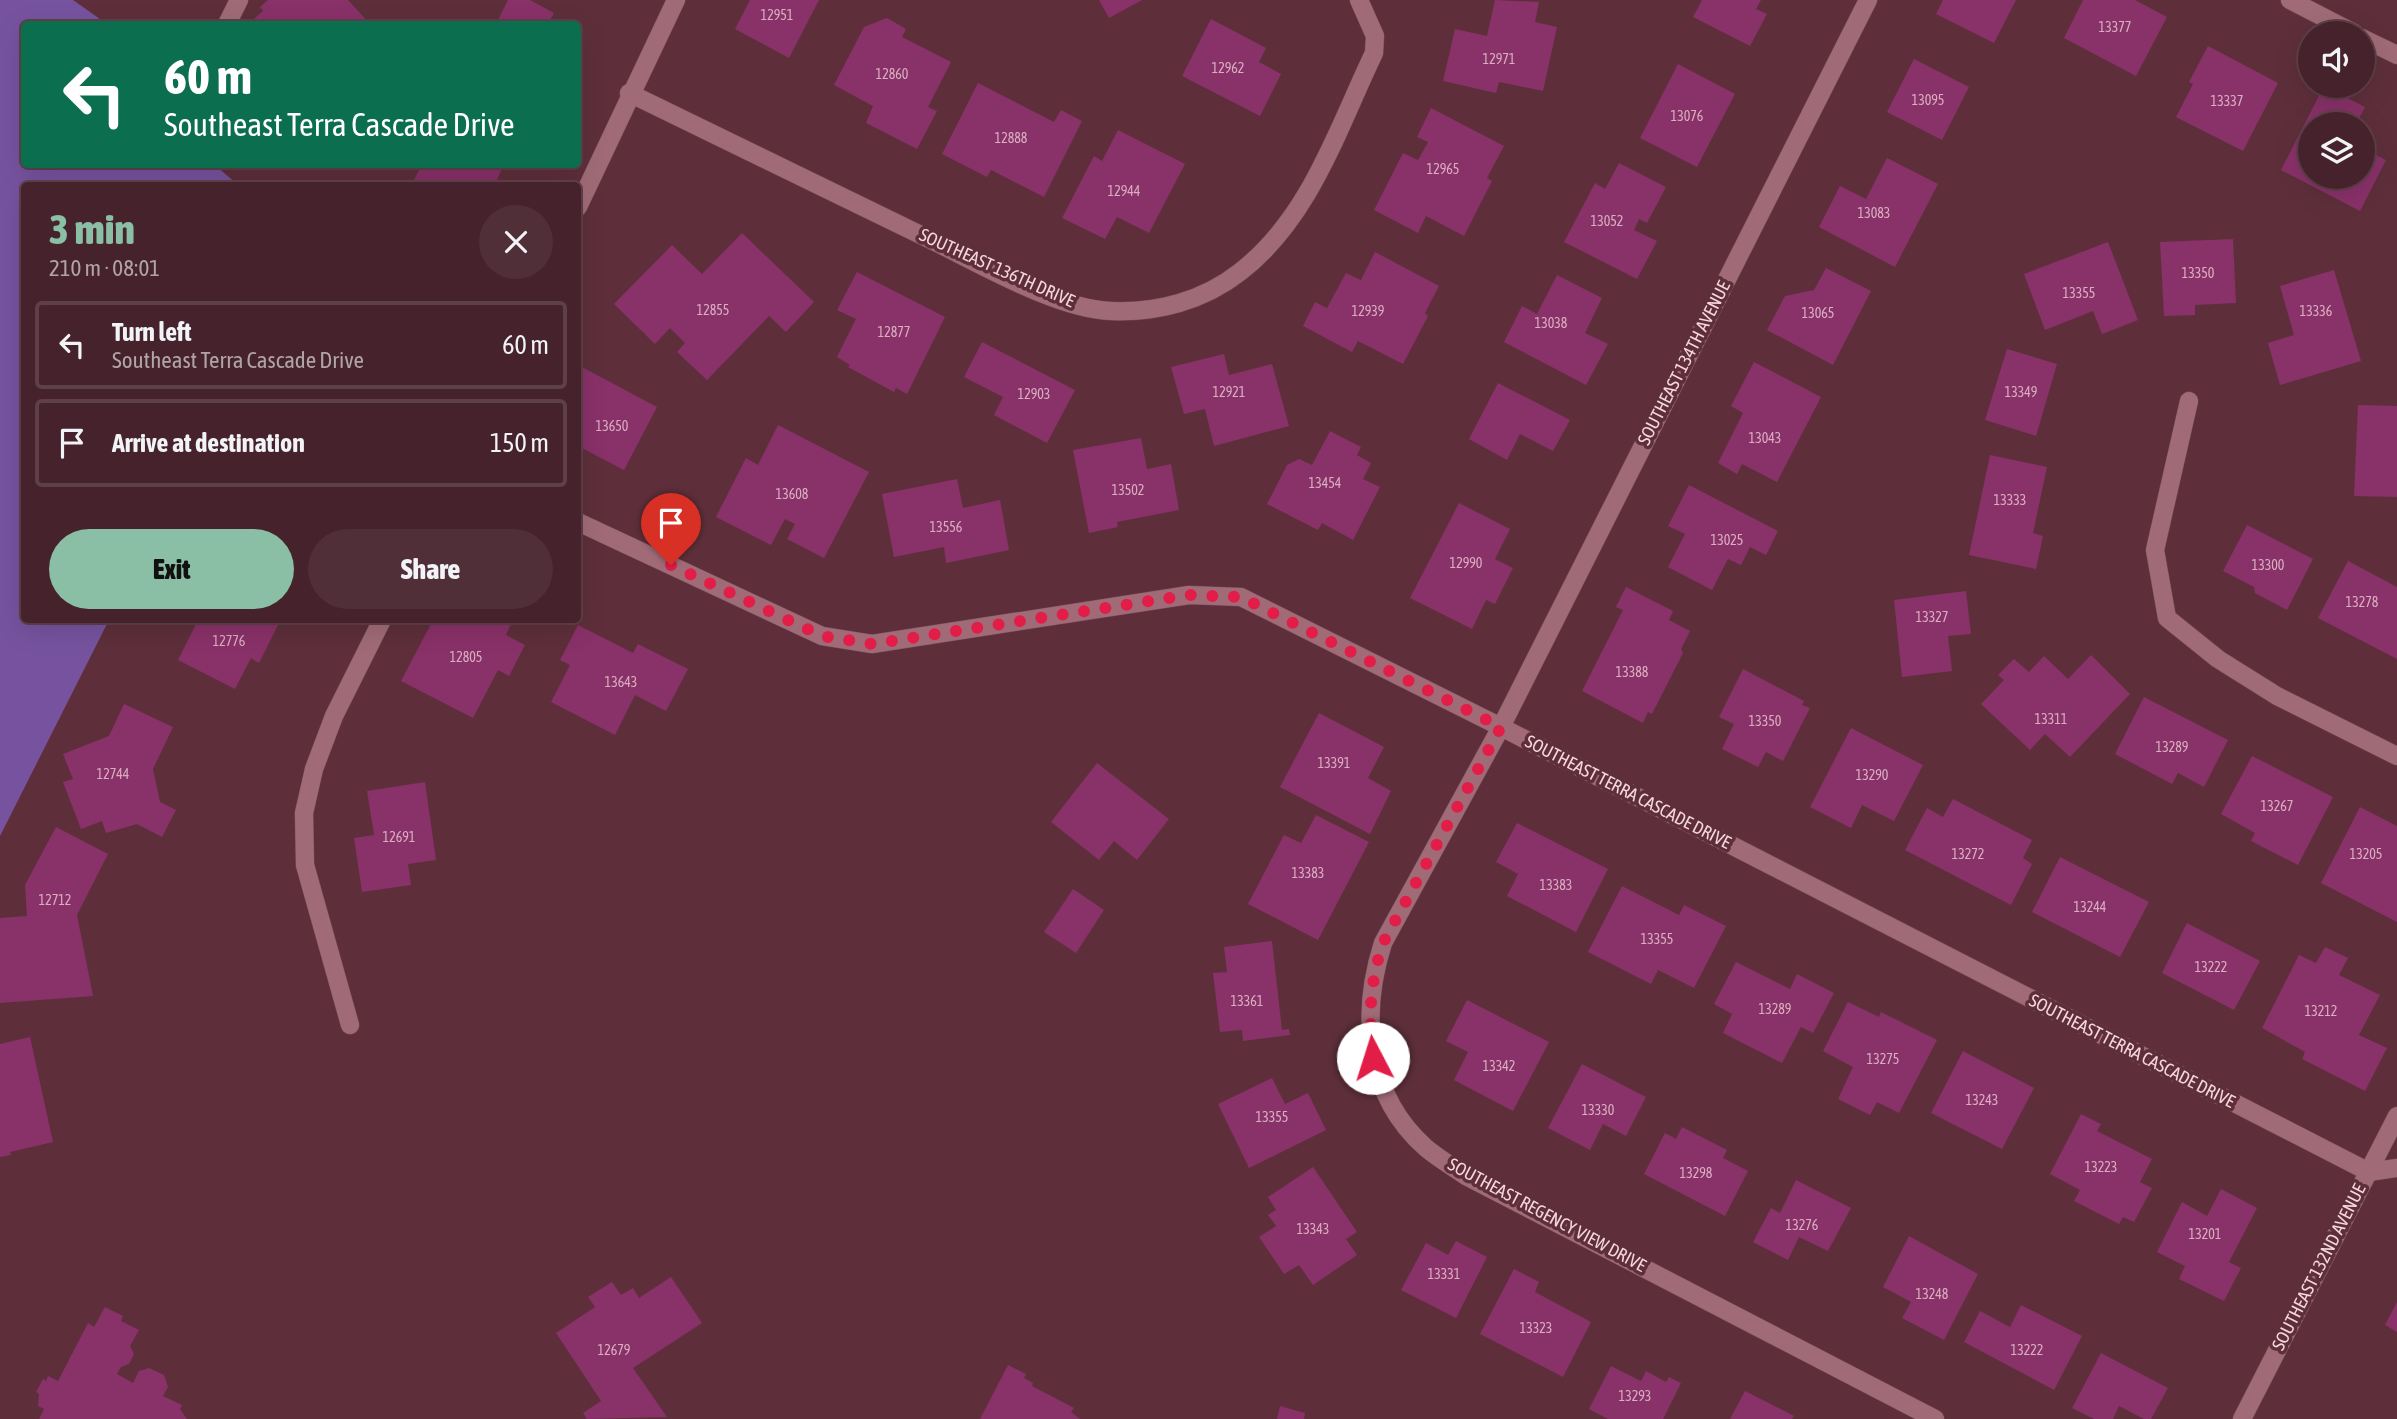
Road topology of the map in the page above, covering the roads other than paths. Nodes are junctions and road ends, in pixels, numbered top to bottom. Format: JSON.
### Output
{"nodes":[{"id":1,"x":239,"y":0,"type":"edge"},
{"id":2,"x":676,"y":0,"type":"edge"},
{"id":3,"x":1359,"y":0,"type":"edge"},
{"id":4,"x":1868,"y":0,"type":"edge"},
{"id":5,"x":2290,"y":0,"type":"edge"},
{"id":6,"x":228,"y":21,"type":"edge"},
{"id":7,"x":2331,"y":21,"type":"edge"},
{"id":8,"x":2375,"y":44,"type":"edge"},
{"id":9,"x":2397,"y":55,"type":"edge"},
{"id":10,"x":629,"y":93,"type":"junction"},
{"id":11,"x":581,"y":200,"type":"edge"},
{"id":12,"x":2189,"y":401,"type":"dead end"},
{"id":13,"x":581,"y":523,"type":"edge"},
{"id":14,"x":380,"y":623,"type":"edge"},
{"id":15,"x":1501,"y":727,"type":"junction"},
{"id":16,"x":2397,"y":756,"type":"edge"},
{"id":17,"x":350,"y":1024,"type":"dead end"},
{"id":18,"x":2397,"y":1116,"type":"edge"},
{"id":19,"x":2397,"y":1168,"type":"edge"},
{"id":20,"x":2369,"y":1172,"type":"junction"},
{"id":21,"x":1936,"y":1419,"type":"edge"},
{"id":22,"x":2242,"y":1419,"type":"edge"}],
"edges":[{"from":1,"to":6,"type":"street"},
{"from":2,"to":10,"type":"street"},
{"from":3,"to":10,"type":"street","name":"SOUTHEAST 136TH DRIVE"},
{"from":4,"to":15,"type":"street","name":"SOUTHEAST 134TH AVENUE"},
{"from":5,"to":7,"type":"street"},
{"from":8,"to":9,"type":"street"},
{"from":10,"to":11,"type":"street"},
{"from":12,"to":16,"type":"street"},
{"from":13,"to":15,"type":"street","name":"SOUTHEAST TERRA CASCADE DRIVE"},
{"from":14,"to":17,"type":"street"},
{"from":15,"to":20,"type":"street","name":"SOUTHEAST TERRA CASCADE DRIVE"},
{"from":15,"to":21,"type":"street","name":"SOUTHEAST REGENCY VIEW DRIVE"},
{"from":18,"to":20,"type":"street","name":"SOUTHEAST 132ND AVENUE"},
{"from":19,"to":20,"type":"street"},
{"from":20,"to":22,"type":"street","name":"SOUTHEAST 132ND AVENUE"}]}
